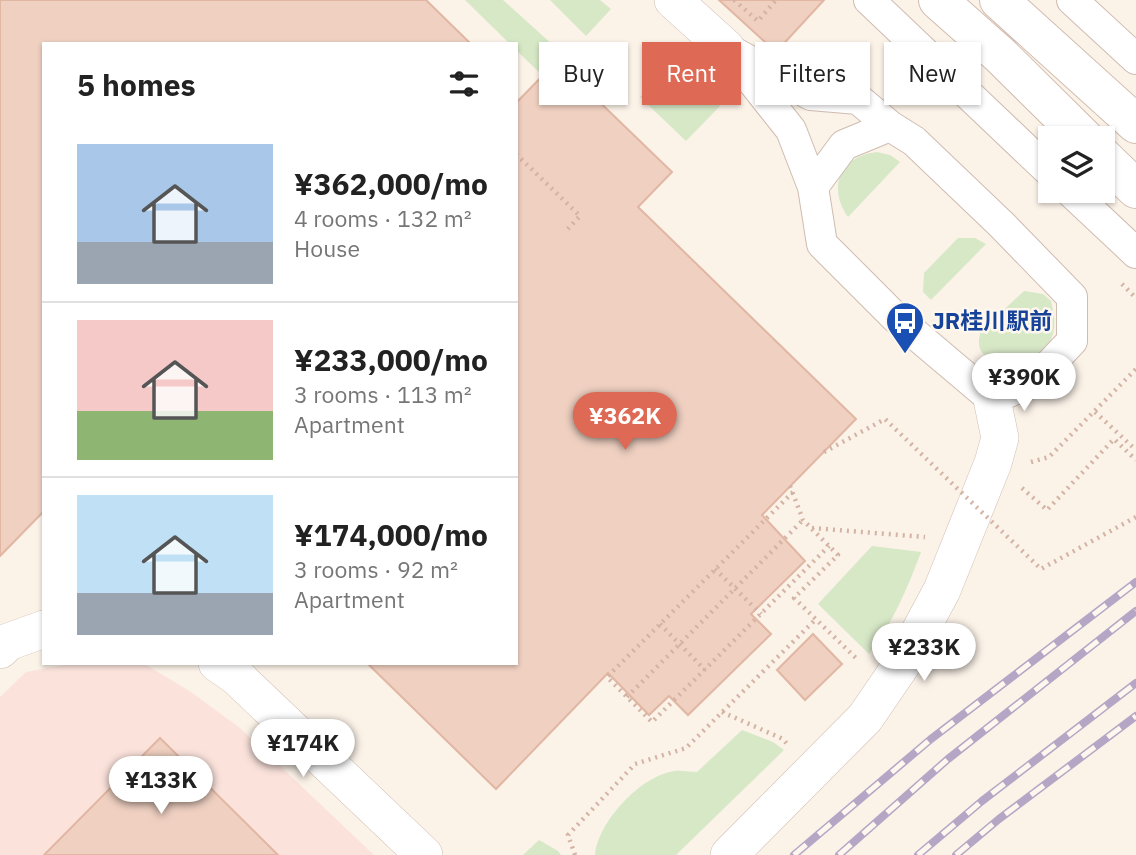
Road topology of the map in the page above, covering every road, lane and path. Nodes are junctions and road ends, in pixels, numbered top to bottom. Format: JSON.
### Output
{"nodes":[{"id":1,"x":673,"y":0,"type":"edge"},
{"id":2,"x":734,"y":0,"type":"edge"},
{"id":3,"x":776,"y":0,"type":"edge"},
{"id":4,"x":869,"y":0,"type":"edge"},
{"id":5,"x":938,"y":0,"type":"edge"},
{"id":6,"x":999,"y":0,"type":"edge"},
{"id":7,"x":1072,"y":0,"type":"edge"},
{"id":8,"x":719,"y":42,"type":"edge"},
{"id":9,"x":741,"y":56,"type":"edge"},
{"id":10,"x":1136,"y":59,"type":"edge"},
{"id":11,"x":741,"y":67,"type":"edge"},
{"id":12,"x":1136,"y":124,"type":"edge"},
{"id":13,"x":890,"y":126,"type":"junction"},
{"id":14,"x":1072,"y":126,"type":"edge"},
{"id":15,"x":518,"y":156,"type":"edge"},
{"id":16,"x":1038,"y":161,"type":"edge"},
{"id":17,"x":1115,"y":169,"type":"edge"},
{"id":18,"x":813,"y":187,"type":"junction"},
{"id":19,"x":1136,"y":189,"type":"edge"},
{"id":20,"x":1083,"y":203,"type":"edge"},
{"id":21,"x":566,"y":231,"type":"dead end"},
{"id":22,"x":1136,"y":253,"type":"edge"},
{"id":23,"x":1136,"y":369,"type":"edge"},
{"id":24,"x":992,"y":399,"type":"junction"},
{"id":25,"x":1095,"y":412,"type":"junction"},
{"id":26,"x":1136,"y":450,"type":"edge"},
{"id":27,"x":824,"y":452,"type":"dead end"},
{"id":28,"x":1136,"y":460,"type":"edge"},
{"id":29,"x":1029,"y":462,"type":"dead end"},
{"id":30,"x":1014,"y":481,"type":"dead end"},
{"id":31,"x":1136,"y":517,"type":"edge"},
{"id":32,"x":803,"y":520,"type":"junction"},
{"id":33,"x":811,"y":527,"type":"junction"},
{"id":34,"x":931,"y":537,"type":"dead end"},
{"id":35,"x":830,"y":546,"type":"junction"},
{"id":36,"x":715,"y":569,"type":"junction"},
{"id":37,"x":735,"y":589,"type":"junction"},
{"id":38,"x":761,"y":614,"type":"junction"},
{"id":39,"x":816,"y":619,"type":"junction"},
{"id":40,"x":660,"y":624,"type":"junction"},
{"id":41,"x":42,"y":630,"type":"edge"},
{"id":42,"x":680,"y":644,"type":"junction"},
{"id":43,"x":0,"y":650,"type":"edge"},
{"id":44,"x":863,"y":664,"type":"dead end"},
{"id":45,"x":220,"y":665,"type":"edge"},
{"id":46,"x":705,"y":670,"type":"junction"},
{"id":47,"x":627,"y":697,"type":"junction"},
{"id":48,"x":722,"y":712,"type":"junction"},
{"id":49,"x":790,"y":746,"type":"dead end"},
{"id":50,"x":424,"y":855,"type":"edge"},
{"id":51,"x":575,"y":855,"type":"edge"},
{"id":52,"x":729,"y":855,"type":"edge"}],
"edges":[{"from":1,"to":8,"type":"street"},
{"from":2,"to":3,"type":"path"},
{"from":4,"to":16,"type":"street"},
{"from":5,"to":14,"type":"main road"},
{"from":6,"to":12,"type":"main road"},
{"from":7,"to":10,"type":"street"},
{"from":9,"to":13,"type":"street"},
{"from":11,"to":18,"type":"street"},
{"from":13,"to":18,"type":"street"},
{"from":13,"to":24,"type":"street"},
{"from":15,"to":21,"type":"path"},
{"from":17,"to":19,"type":"main road"},
{"from":18,"to":24,"type":"street"},
{"from":20,"to":22,"type":"street"},
{"from":23,"to":25,"type":"path"},
{"from":24,"to":52,"type":"street"},
{"from":25,"to":26,"type":"path"},
{"from":25,"to":29,"type":"path"},
{"from":27,"to":31,"type":"path","bridge":true},
{"from":28,"to":30,"type":"path"},
{"from":32,"to":33,"type":"path"},
{"from":32,"to":36,"type":"path"},
{"from":32,"to":37,"type":"path"},
{"from":33,"to":34,"type":"path"},
{"from":33,"to":35,"type":"path"},
{"from":35,"to":38,"type":"path"},
{"from":35,"to":39,"type":"path"},
{"from":36,"to":37,"type":"path"},
{"from":36,"to":40,"type":"path"},
{"from":37,"to":38,"type":"path"},
{"from":37,"to":42,"type":"path"},
{"from":38,"to":46,"type":"path"},
{"from":39,"to":44,"type":"path"},
{"from":39,"to":48,"type":"path"},
{"from":40,"to":42,"type":"path"},
{"from":40,"to":47,"type":"path"},
{"from":41,"to":43,"type":"street"},
{"from":42,"to":46,"type":"path"},
{"from":42,"to":47,"type":"path"},
{"from":45,"to":50,"type":"street"},
{"from":46,"to":47,"type":"path"},
{"from":48,"to":49,"type":"path"},
{"from":48,"to":51,"type":"path"}]}
